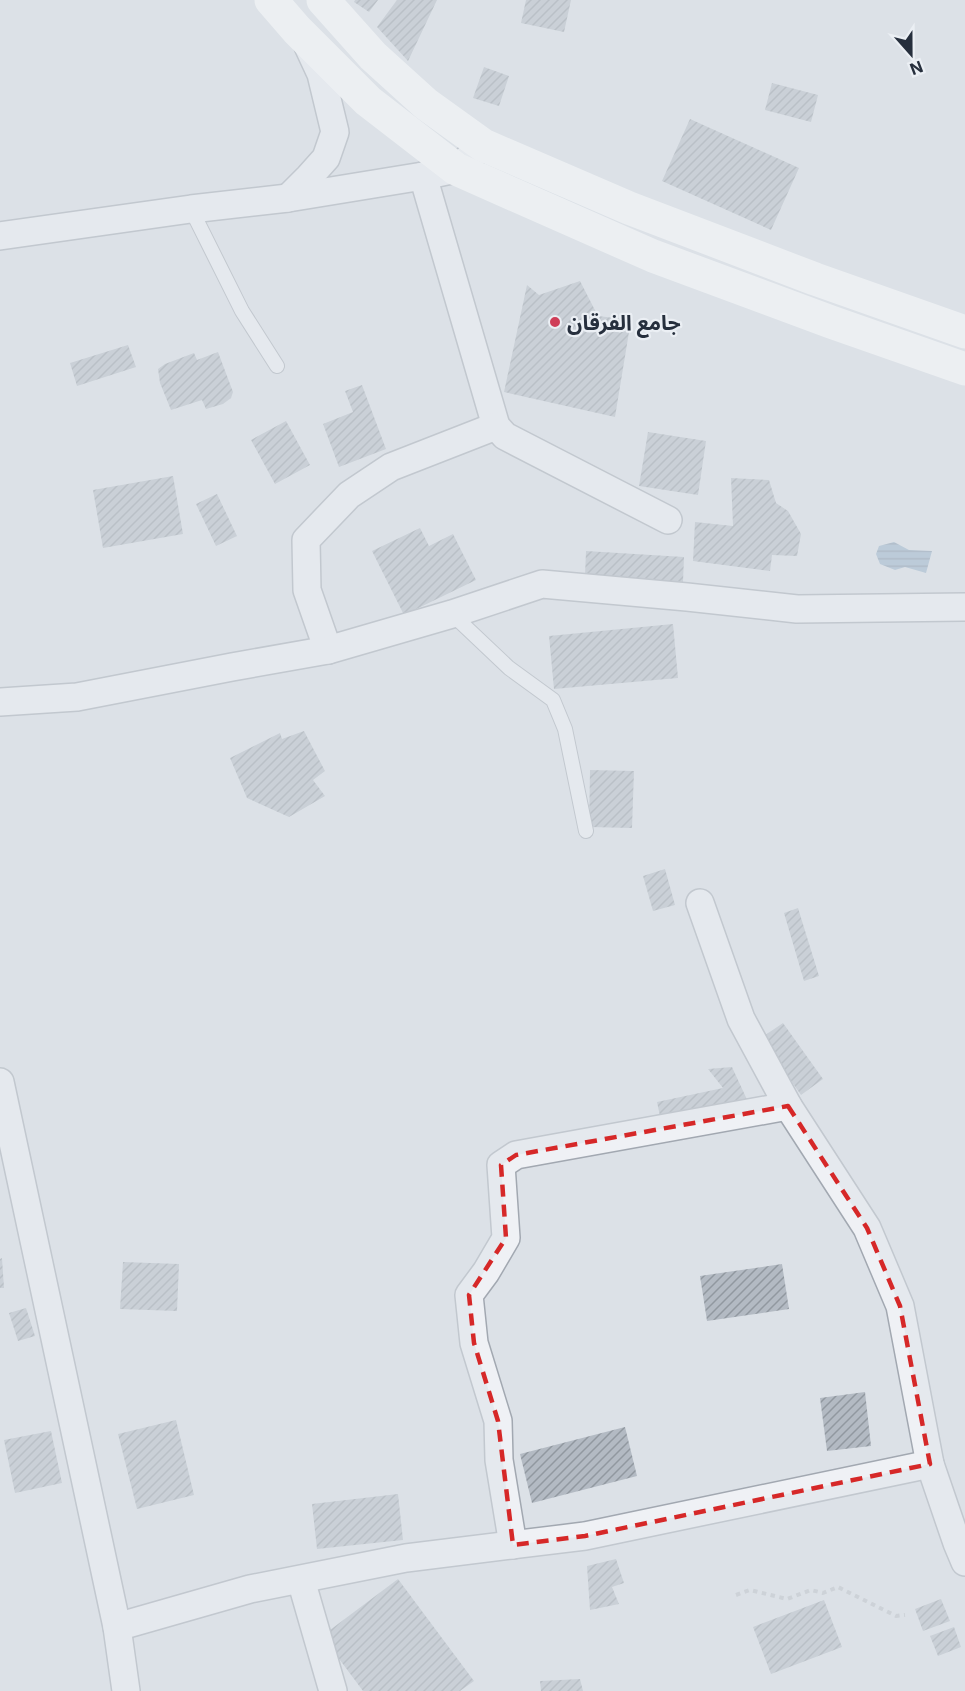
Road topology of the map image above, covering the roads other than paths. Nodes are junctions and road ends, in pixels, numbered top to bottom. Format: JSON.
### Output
{"nodes":[{"id":1,"x":271,"y":0,"type":"edge"},
{"id":2,"x":323,"y":0,"type":"edge"},
{"id":3,"x":302,"y":35,"type":"junction"},
{"id":4,"x":483,"y":145,"type":"junction"},
{"id":5,"x":456,"y":169,"type":"junction"},
{"id":6,"x":423,"y":176,"type":"junction"},
{"id":7,"x":288,"y":198,"type":"junction"},
{"id":8,"x":191,"y":209,"type":"junction"},
{"id":9,"x":0,"y":236,"type":"edge"},
{"id":10,"x":965,"y":332,"type":"edge"},
{"id":11,"x":277,"y":366,"type":"dead end"},
{"id":12,"x":965,"y":369,"type":"edge"},
{"id":13,"x":496,"y":426,"type":"junction"},
{"id":14,"x":668,"y":520,"type":"dead end"},
{"id":15,"x":965,"y":607,"type":"edge"},
{"id":16,"x":452,"y":614,"type":"junction"},
{"id":17,"x":328,"y":650,"type":"junction"},
{"id":18,"x":0,"y":702,"type":"edge"},
{"id":19,"x":586,"y":831,"type":"dead end"},
{"id":20,"x":700,"y":903,"type":"dead end"},
{"id":21,"x":0,"y":1082,"type":"edge"},
{"id":22,"x":788,"y":1106,"type":"junction"},
{"id":23,"x":930,"y":1464,"type":"junction"},
{"id":24,"x":513,"y":1545,"type":"junction"},
{"id":25,"x":965,"y":1562,"type":"edge"},
{"id":26,"x":302,"y":1580,"type":"junction"},
{"id":27,"x":117,"y":1627,"type":"junction"},
{"id":28,"x":126,"y":1691,"type":"edge"},
{"id":29,"x":333,"y":1691,"type":"edge"}],
"edges":[{"from":1,"to":3,"type":"main road"},
{"from":2,"to":4,"type":"main road"},
{"from":3,"to":5,"type":"main road"},
{"from":3,"to":7,"type":"street"},
{"from":4,"to":5,"type":"street"},
{"from":4,"to":10,"type":"main road"},
{"from":5,"to":6,"type":"street"},
{"from":5,"to":12,"type":"main road"},
{"from":6,"to":7,"type":"street"},
{"from":6,"to":13,"type":"street"},
{"from":7,"to":8,"type":"street"},
{"from":8,"to":9,"type":"street"},
{"from":8,"to":11,"type":"lane"},
{"from":13,"to":14,"type":"street"},
{"from":13,"to":17,"type":"street"},
{"from":15,"to":16,"type":"street"},
{"from":16,"to":17,"type":"street"},
{"from":16,"to":19,"type":"lane"},
{"from":17,"to":18,"type":"street"},
{"from":20,"to":22,"type":"street"},
{"from":21,"to":27,"type":"street"},
{"from":22,"to":23,"type":"street"},
{"from":22,"to":24,"type":"street"},
{"from":23,"to":24,"type":"street"},
{"from":23,"to":25,"type":"street"},
{"from":24,"to":26,"type":"street"},
{"from":26,"to":27,"type":"street"},
{"from":26,"to":29,"type":"street"},
{"from":27,"to":28,"type":"street"}]}
